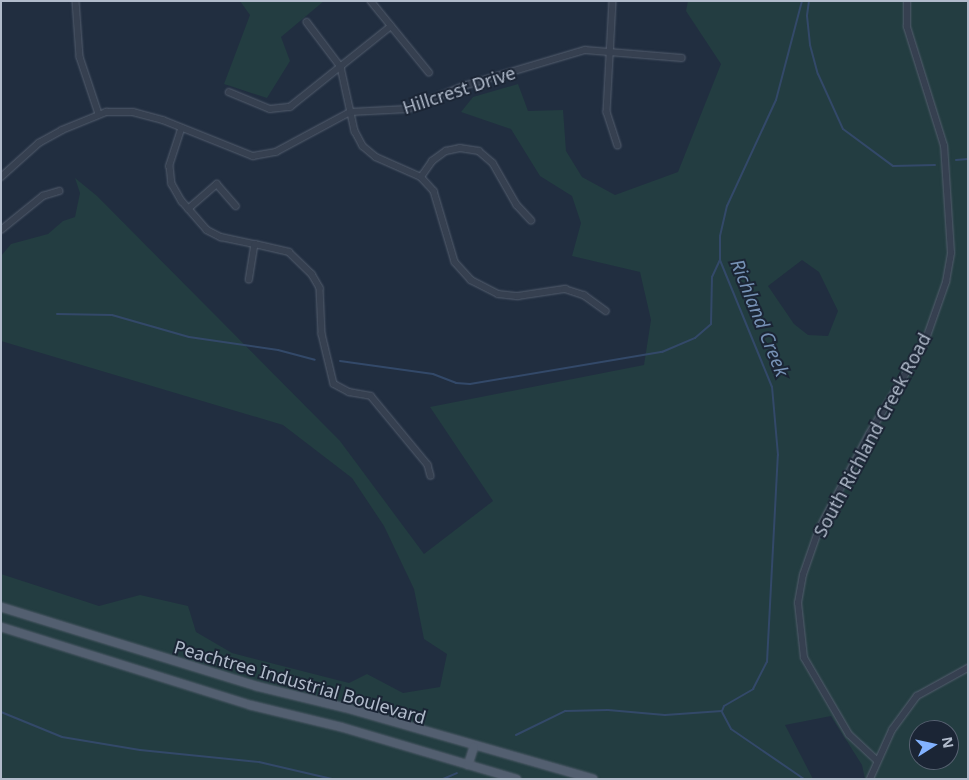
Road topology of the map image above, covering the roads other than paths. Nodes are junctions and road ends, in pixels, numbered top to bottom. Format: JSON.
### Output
{"nodes":[{"id":1,"x":76,"y":1,"type":"edge"},
{"id":2,"x":371,"y":1,"type":"edge"},
{"id":3,"x":613,"y":1,"type":"edge"},
{"id":4,"x":907,"y":1,"type":"edge"},
{"id":5,"x":307,"y":22,"type":"dead end"},
{"id":6,"x":391,"y":26,"type":"junction"},
{"id":7,"x":611,"y":51,"type":"junction"},
{"id":8,"x":682,"y":58,"type":"dead end"},
{"id":9,"x":341,"y":67,"type":"junction"},
{"id":10,"x":430,"y":72,"type":"dead end"},
{"id":11,"x":229,"y":92,"type":"dead end"},
{"id":12,"x":350,"y":112,"type":"junction"},
{"id":13,"x":99,"y":114,"type":"junction"},
{"id":14,"x":182,"y":128,"type":"junction"},
{"id":15,"x":618,"y":145,"type":"dead end"},
{"id":16,"x":1,"y":177,"type":"edge"},
{"id":17,"x":421,"y":177,"type":"junction"},
{"id":18,"x":59,"y":191,"type":"dead end"},
{"id":19,"x":236,"y":206,"type":"dead end"},
{"id":20,"x":188,"y":209,"type":"junction"},
{"id":21,"x":531,"y":220,"type":"dead end"},
{"id":22,"x":1,"y":230,"type":"edge"},
{"id":23,"x":256,"y":244,"type":"junction"},
{"id":24,"x":249,"y":280,"type":"dead end"},
{"id":25,"x":606,"y":311,"type":"dead end"},
{"id":26,"x":431,"y":476,"type":"dead end"},
{"id":27,"x":1,"y":607,"type":"edge"},
{"id":28,"x":1,"y":627,"type":"edge"},
{"id":29,"x":968,"y":668,"type":"edge"},
{"id":30,"x":474,"y":747,"type":"junction"},
{"id":31,"x":877,"y":761,"type":"junction"},
{"id":32,"x":468,"y":765,"type":"junction"},
{"id":33,"x":516,"y":779,"type":"edge"},
{"id":34,"x":593,"y":779,"type":"edge"},
{"id":35,"x":870,"y":779,"type":"edge"}],
"edges":[{"from":1,"to":13,"type":"street"},
{"from":2,"to":6,"type":"street"},
{"from":3,"to":7,"type":"street"},
{"from":4,"to":31,"type":"street","name":"South Richland Creek Road"},
{"from":5,"to":9,"type":"street"},
{"from":6,"to":9,"type":"street"},
{"from":6,"to":10,"type":"street"},
{"from":7,"to":8,"type":"street","name":"Hillcrest Drive"},
{"from":7,"to":12,"type":"street","name":"Hillcrest Drive"},
{"from":7,"to":15,"type":"street"},
{"from":9,"to":11,"type":"street"},
{"from":9,"to":12,"type":"street"},
{"from":12,"to":14,"type":"street","name":"Hillcrest Drive"},
{"from":12,"to":17,"type":"street"},
{"from":13,"to":14,"type":"street","name":"Hillcrest Drive"},
{"from":13,"to":16,"type":"street","name":"Hillcrest Drive"},
{"from":14,"to":20,"type":"street"},
{"from":17,"to":21,"type":"street"},
{"from":17,"to":25,"type":"street"},
{"from":18,"to":22,"type":"street"},
{"from":19,"to":20,"type":"street"},
{"from":20,"to":23,"type":"street"},
{"from":23,"to":24,"type":"street"},
{"from":23,"to":26,"type":"street"},
{"from":27,"to":30,"type":"main road","name":"Peachtree Industrial Boulevard"},
{"from":28,"to":32,"type":"main road","name":"Peachtree Industrial Boulevard"},
{"from":29,"to":31,"type":"street"},
{"from":30,"to":32,"type":"main road"},
{"from":30,"to":34,"type":"main road","name":"Peachtree Industrial Boulevard"},
{"from":31,"to":35,"type":"street"},
{"from":32,"to":33,"type":"main road","name":"Peachtree Industrial Boulevard"}]}
